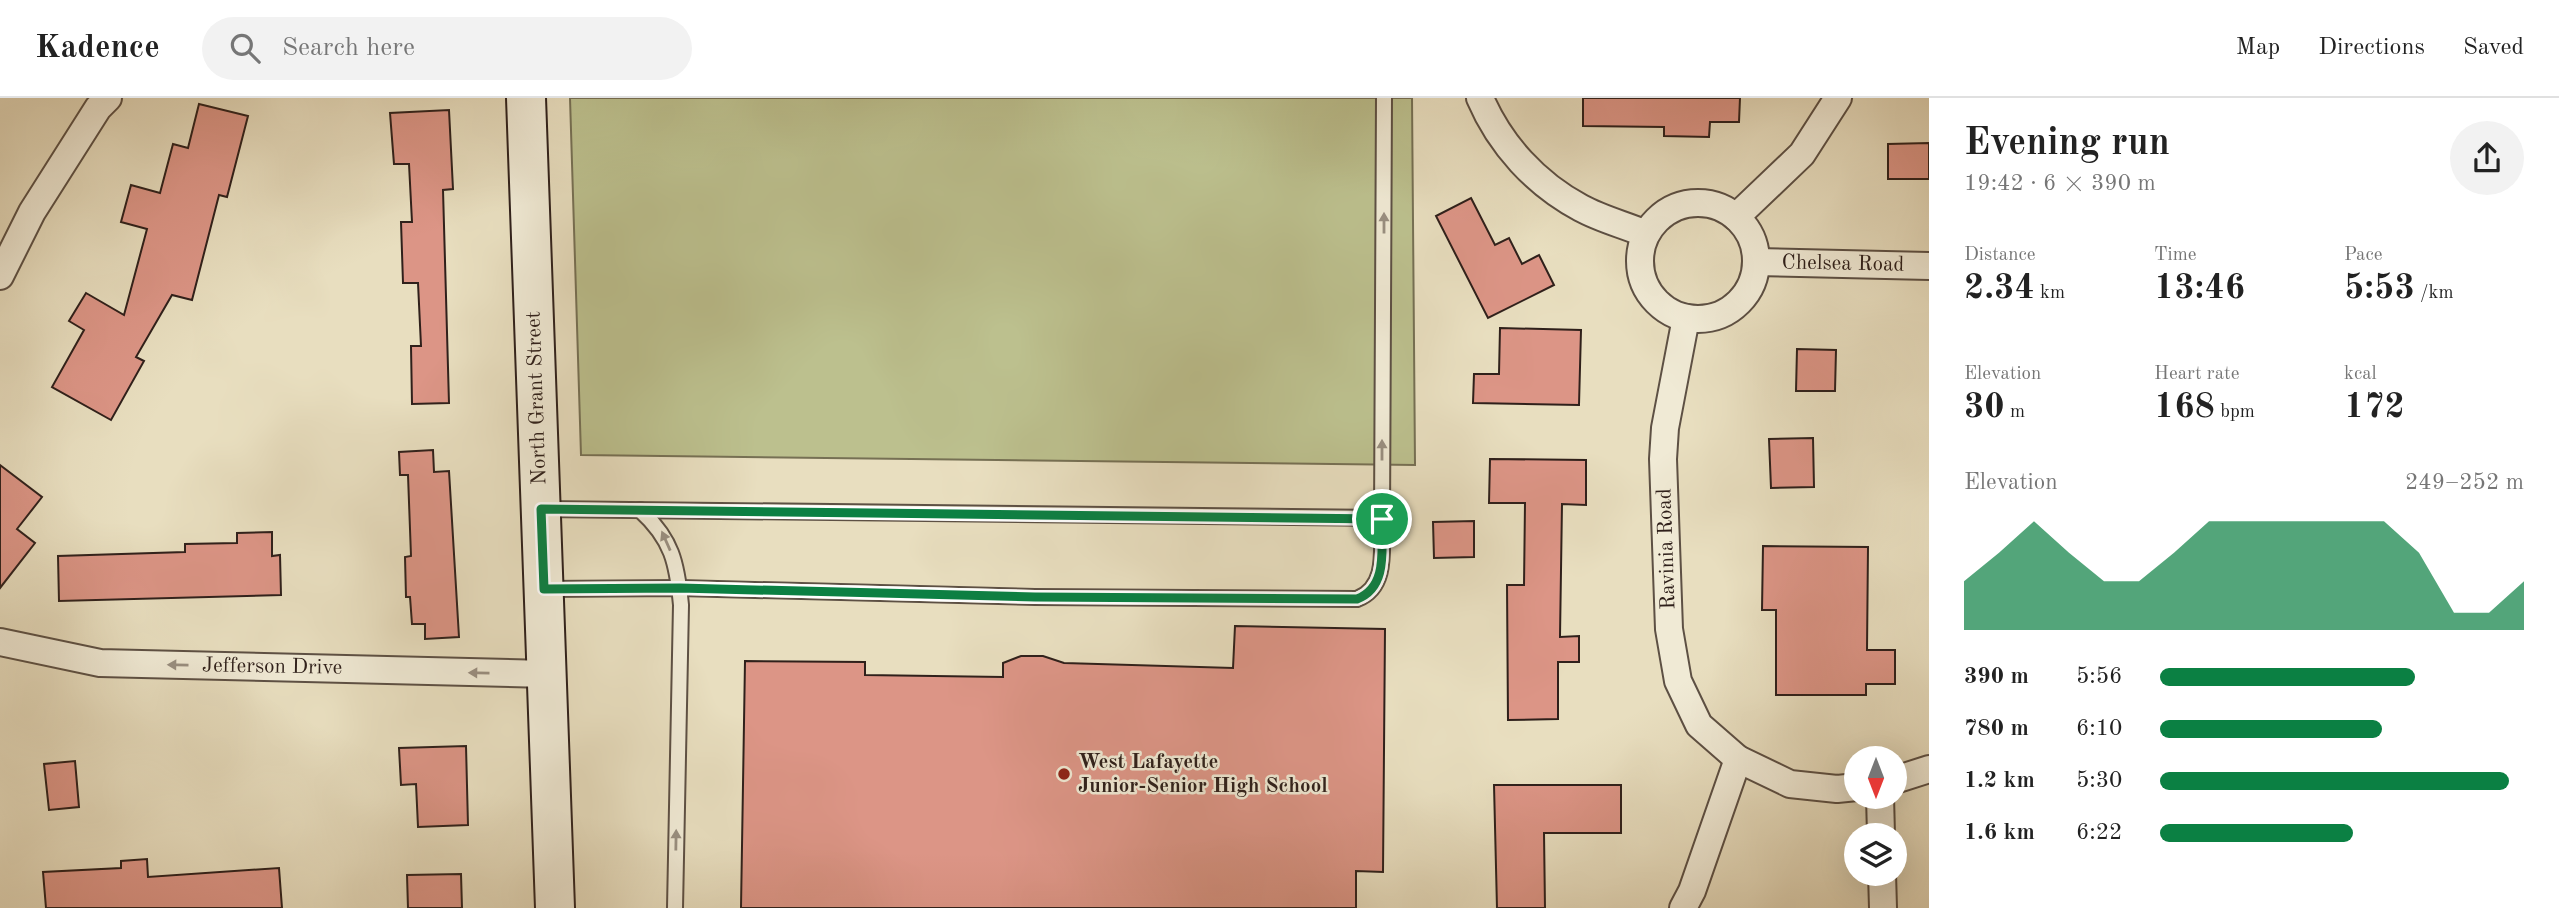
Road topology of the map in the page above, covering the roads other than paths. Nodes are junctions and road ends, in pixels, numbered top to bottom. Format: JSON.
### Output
{"nodes":[{"id":1,"x":108,"y":98,"type":"edge"},
{"id":2,"x":526,"y":98,"type":"edge"},
{"id":3,"x":1384,"y":98,"type":"edge"},
{"id":4,"x":1480,"y":98,"type":"edge"},
{"id":5,"x":1838,"y":98,"type":"edge"},
{"id":6,"x":1736,"y":217,"type":"junction"},
{"id":7,"x":1646,"y":234,"type":"junction"},
{"id":8,"x":1756,"y":262,"type":"junction"},
{"id":9,"x":1929,"y":266,"type":"edge"},
{"id":10,"x":0,"y":276,"type":"edge"},
{"id":11,"x":1686,"y":318,"type":"junction"},
{"id":12,"x":541,"y":509,"type":"junction"},
{"id":13,"x":640,"y":510,"type":"junction"},
{"id":14,"x":1382,"y":519,"type":"junction"},
{"id":15,"x":680,"y":588,"type":"junction"},
{"id":16,"x":544,"y":589,"type":"junction"},
{"id":17,"x":0,"y":642,"type":"edge"},
{"id":18,"x":547,"y":674,"type":"junction"},
{"id":19,"x":1738,"y":760,"type":"junction"},
{"id":20,"x":1929,"y":769,"type":"edge"},
{"id":21,"x":1908,"y":776,"type":"edge"},
{"id":22,"x":1844,"y":788,"type":"edge"},
{"id":23,"x":1882,"y":886,"type":"edge"},
{"id":24,"x":555,"y":908,"type":"edge"},
{"id":25,"x":675,"y":908,"type":"edge"},
{"id":26,"x":1683,"y":908,"type":"edge"},
{"id":27,"x":1883,"y":908,"type":"edge"}],
"edges":[{"from":1,"to":10,"type":"street"},
{"from":2,"to":12,"type":"street","name":"North Grant Street"},
{"from":14,"to":3,"type":"lane","one_way":true},
{"from":4,"to":7,"type":"street"},
{"from":5,"to":6,"type":"street"},
{"from":6,"to":7,"type":"street"},
{"from":6,"to":8,"type":"street"},
{"from":7,"to":11,"type":"street"},
{"from":8,"to":9,"type":"street","name":"Chelsea Road"},
{"from":8,"to":11,"type":"street"},
{"from":11,"to":19,"type":"street","name":"Ravinia Road"},
{"from":12,"to":13,"type":"lane"},
{"from":12,"to":16,"type":"street","name":"North Grant Street"},
{"from":13,"to":14,"type":"lane"},
{"from":15,"to":13,"type":"lane","one_way":true},
{"from":14,"to":15,"type":"lane"},
{"from":15,"to":16,"type":"lane"},
{"from":25,"to":15,"type":"lane","one_way":true},
{"from":16,"to":18,"type":"street","name":"North Grant Street"},
{"from":18,"to":17,"type":"street","name":"Jefferson Drive","one_way":true},
{"from":18,"to":24,"type":"street","name":"North Grant Street"},
{"from":19,"to":22,"type":"street","name":"Ravinia Road"},
{"from":19,"to":26,"type":"street"},
{"from":20,"to":21,"type":"street"},
{"from":23,"to":27,"type":"street"}]}
